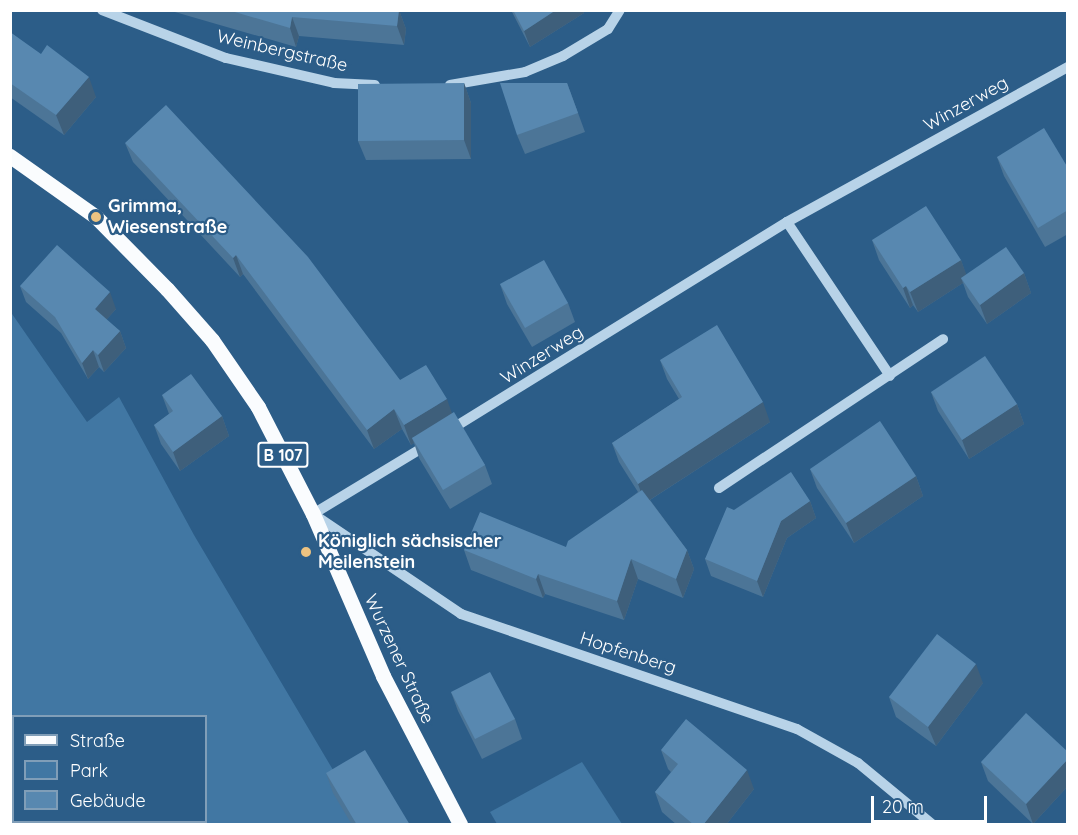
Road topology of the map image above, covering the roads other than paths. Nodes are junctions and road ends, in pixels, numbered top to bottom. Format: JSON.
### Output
{"nodes":[{"id":1,"x":102,"y":10,"type":"edge"},
{"id":2,"x":620,"y":10,"type":"edge"},
{"id":3,"x":1068,"y":67,"type":"edge"},
{"id":4,"x":434,"y":85,"type":"edge"},
{"id":5,"x":390,"y":86,"type":"edge"},
{"id":6,"x":10,"y":156,"type":"edge"},
{"id":7,"x":787,"y":222,"type":"junction"},
{"id":8,"x":943,"y":339,"type":"dead end"},
{"id":9,"x":890,"y":376,"type":"junction"},
{"id":10,"x":718,"y":488,"type":"dead end"},
{"id":11,"x":313,"y":514,"type":"junction"},
{"id":12,"x":460,"y":825,"type":"edge"},
{"id":13,"x":932,"y":825,"type":"edge"}],
"edges":[{"from":1,"to":5,"type":"street","name":"Weinbergstraße"},
{"from":2,"to":4,"type":"street"},
{"from":3,"to":7,"type":"street","name":"Winzerweg"},
{"from":6,"to":11,"type":"main road","name":"Wurzener Straße","number":"B 107"},
{"from":7,"to":9,"type":"street"},
{"from":7,"to":11,"type":"street","name":"Winzerweg"},
{"from":8,"to":9,"type":"street"},
{"from":9,"to":10,"type":"street"},
{"from":11,"to":12,"type":"main road","name":"Wurzener Straße","number":"B 107"},
{"from":11,"to":13,"type":"street","name":"Hopfenberg"}]}
